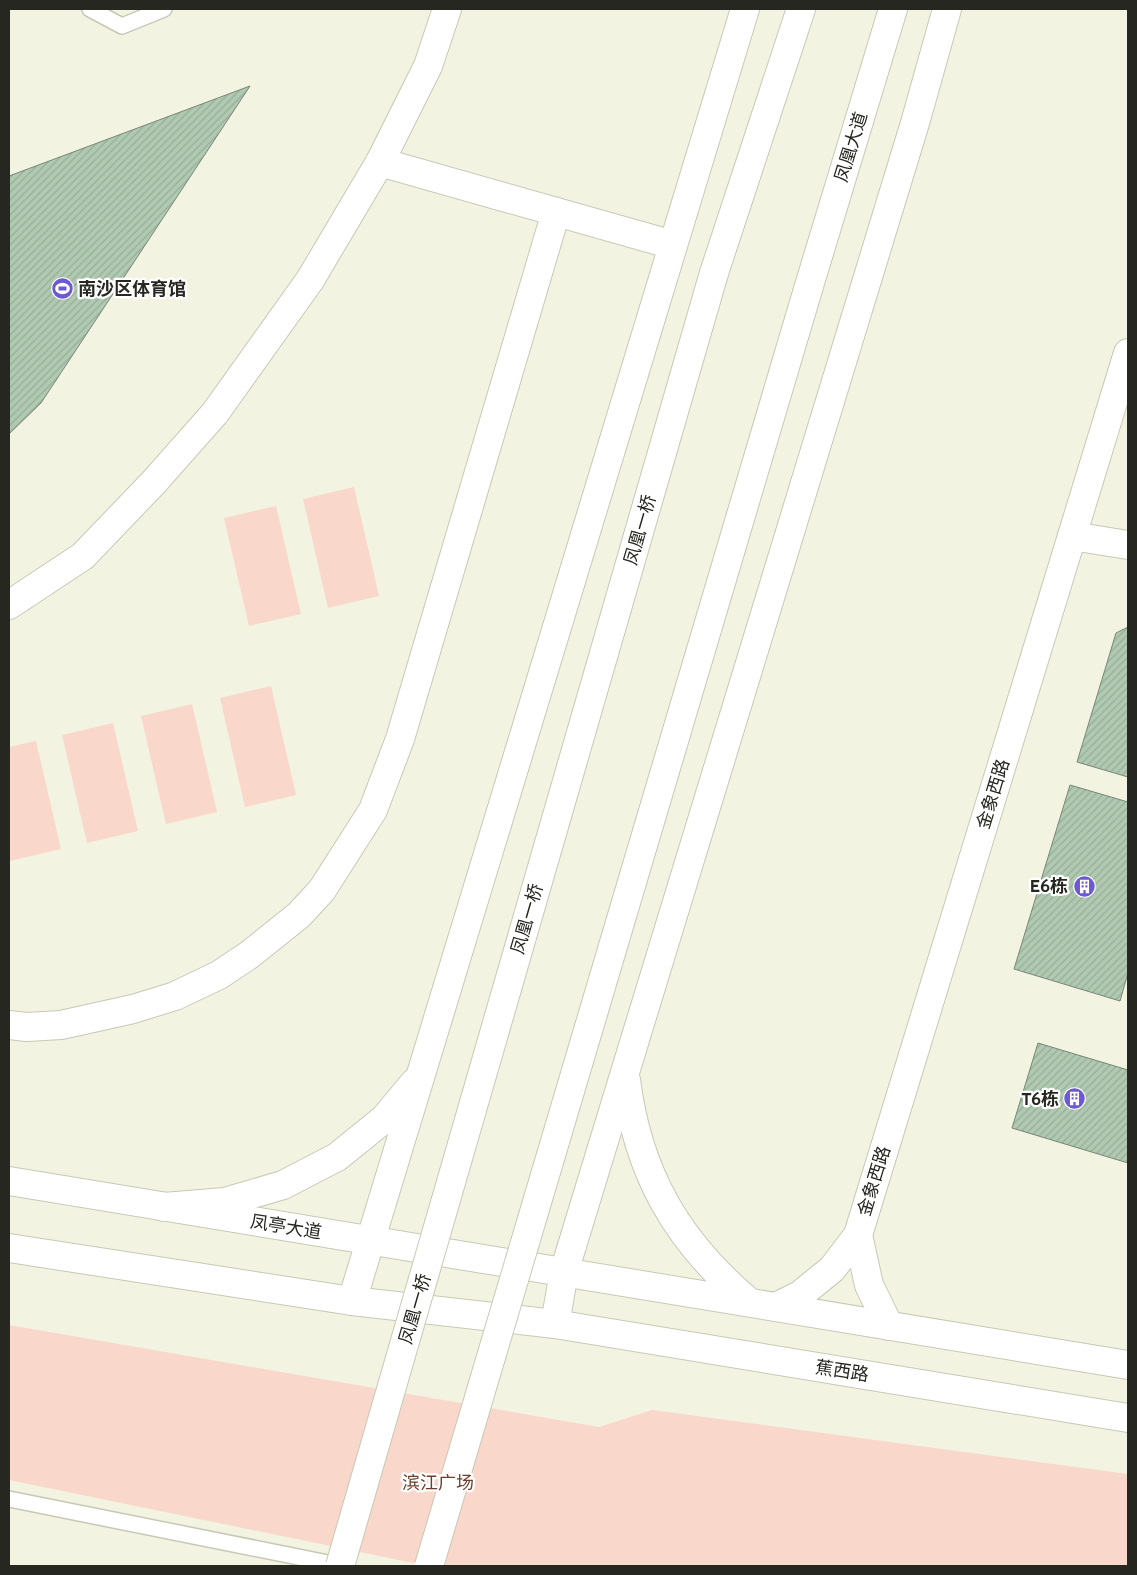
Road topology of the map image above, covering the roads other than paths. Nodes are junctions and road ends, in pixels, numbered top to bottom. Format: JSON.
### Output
{"nodes":[{"id":1,"x":90,"y":9,"type":"edge"},
{"id":2,"x":164,"y":9,"type":"edge"},
{"id":3,"x":446,"y":9,"type":"edge"},
{"id":4,"x":745,"y":9,"type":"edge"},
{"id":5,"x":801,"y":9,"type":"edge"},
{"id":6,"x":893,"y":9,"type":"edge"},
{"id":7,"x":947,"y":9,"type":"edge"},
{"id":8,"x":380,"y":162,"type":"junction"},
{"id":9,"x":556,"y":212,"type":"junction"},
{"id":10,"x":673,"y":245,"type":"junction"},
{"id":11,"x":1128,"y":353,"type":"edge"},
{"id":12,"x":1072,"y":536,"type":"junction"},
{"id":13,"x":1128,"y":545,"type":"edge"},
{"id":14,"x":9,"y":605,"type":"edge"},
{"id":15,"x":9,"y":1025,"type":"edge"},
{"id":16,"x":625,"y":1071,"type":"junction"},
{"id":17,"x":422,"y":1072,"type":"junction"},
{"id":18,"x":9,"y":1181,"type":"edge"},
{"id":19,"x":164,"y":1207,"type":"junction"},
{"id":20,"x":858,"y":1235,"type":"junction"},
{"id":21,"x":371,"y":1241,"type":"junction"},
{"id":22,"x":9,"y":1248,"type":"edge"},
{"id":23,"x":564,"y":1272,"type":"junction"},
{"id":24,"x":352,"y":1301,"type":"junction"},
{"id":25,"x":749,"y":1302,"type":"junction"},
{"id":26,"x":776,"y":1307,"type":"junction"},
{"id":27,"x":555,"y":1324,"type":"junction"},
{"id":28,"x":888,"y":1326,"type":"junction"},
{"id":29,"x":1128,"y":1365,"type":"edge"},
{"id":30,"x":1128,"y":1418,"type":"edge"},
{"id":31,"x":9,"y":1499,"type":"edge"},
{"id":32,"x":342,"y":1566,"type":"edge"},
{"id":33,"x":429,"y":1566,"type":"edge"}],
"edges":[{"from":1,"to":2,"type":"lane"},
{"from":3,"to":8,"type":"main road"},
{"from":4,"to":10,"type":"main road"},
{"from":5,"to":32,"type":"main road","name":"凤凰一桥","bridge":true},
{"from":6,"to":33,"type":"main road","name":"凤凰大道","bridge":true},
{"from":7,"to":16,"type":"main road"},
{"from":8,"to":9,"type":"main road"},
{"from":8,"to":14,"type":"main road"},
{"from":9,"to":10,"type":"main road"},
{"from":9,"to":15,"type":"main road"},
{"from":10,"to":17,"type":"main road"},
{"from":11,"to":12,"type":"main road","name":"金象西路"},
{"from":12,"to":13,"type":"main road"},
{"from":12,"to":20,"type":"main road","name":"金象西路"},
{"from":16,"to":23,"type":"main road"},
{"from":16,"to":25,"type":"main road"},
{"from":17,"to":19,"type":"main road"},
{"from":17,"to":21,"type":"main road"},
{"from":18,"to":19,"type":"main road","name":"凤亭大道"},
{"from":19,"to":21,"type":"main road","name":"凤亭大道"},
{"from":20,"to":26,"type":"main road"},
{"from":20,"to":28,"type":"main road"},
{"from":21,"to":23,"type":"main road","name":"凤亭大道"},
{"from":21,"to":24,"type":"main road"},
{"from":22,"to":24,"type":"main road"},
{"from":23,"to":25,"type":"main road"},
{"from":23,"to":27,"type":"main road"},
{"from":24,"to":27,"type":"main road"},
{"from":25,"to":26,"type":"main road"},
{"from":26,"to":28,"type":"main road"},
{"from":27,"to":30,"type":"main road","name":"蕉西路"},
{"from":28,"to":29,"type":"main road"},
{"from":31,"to":32,"type":"lane"}]}
